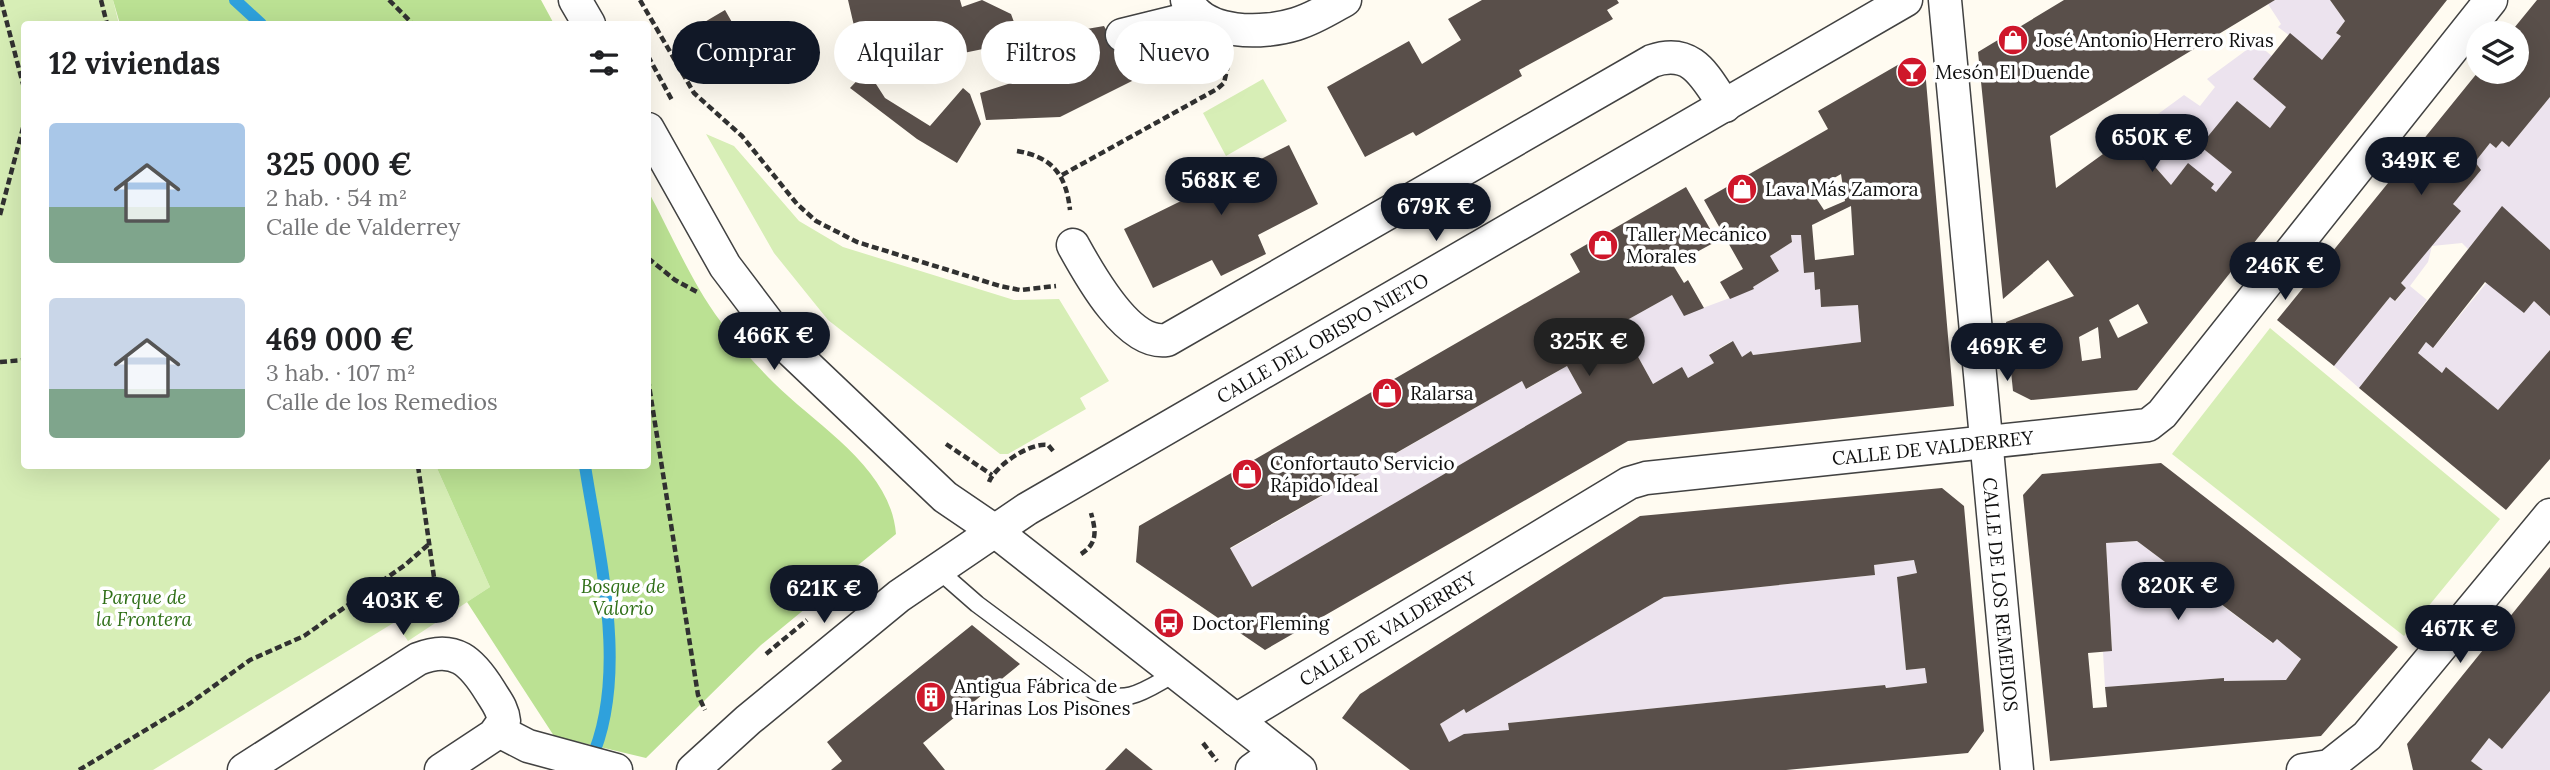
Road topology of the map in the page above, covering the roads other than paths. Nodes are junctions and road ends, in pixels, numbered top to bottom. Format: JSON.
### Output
{"nodes":[{"id":1,"x":575,"y":0,"type":"edge"},
{"id":2,"x":1345,"y":0,"type":"edge"},
{"id":3,"x":1906,"y":0,"type":"edge"},
{"id":4,"x":1945,"y":0,"type":"edge"},
{"id":5,"x":2491,"y":0,"type":"edge"},
{"id":6,"x":1203,"y":14,"type":"edge"},
{"id":7,"x":587,"y":21,"type":"edge"},
{"id":8,"x":1176,"y":21,"type":"edge"},
{"id":9,"x":1725,"y":106,"type":"junction"},
{"id":10,"x":651,"y":134,"type":"edge"},
{"id":11,"x":1073,"y":246,"type":"road end"},
{"id":12,"x":1987,"y":443,"type":"junction"},
{"id":13,"x":2550,"y":515,"type":"edge"},
{"id":14,"x":995,"y":531,"type":"junction"},
{"id":15,"x":937,"y":569,"type":"junction"},
{"id":16,"x":1176,"y":673,"type":"junction"},
{"id":17,"x":1236,"y":720,"type":"junction"},
{"id":18,"x":499,"y":731,"type":"junction"},
{"id":19,"x":722,"y":759,"type":"edge"},
{"id":20,"x":1276,"y":764,"type":"edge"},
{"id":21,"x":2321,"y":769,"type":"edge"},
{"id":22,"x":244,"y":770,"type":"edge"},
{"id":23,"x":441,"y":770,"type":"edge"},
{"id":24,"x":616,"y":770,"type":"edge"},
{"id":25,"x":693,"y":770,"type":"edge"},
{"id":26,"x":2017,"y":770,"type":"edge"}],
"edges":[{"from":1,"to":7,"type":"street"},
{"from":2,"to":6,"type":"street"},
{"from":3,"to":9,"type":"street","name":"CALLE DEL OBISPO NIETO"},
{"from":4,"to":12,"type":"street","name":"CALLE DE LOS REMEDIOS"},
{"from":5,"to":12,"type":"street","name":"CALLE DE VALDERREY"},
{"from":6,"to":8,"type":"street"},
{"from":9,"to":11,"type":"street"},
{"from":9,"to":14,"type":"street","name":"CALLE DEL OBISPO NIETO"},
{"from":10,"to":14,"type":"street"},
{"from":12,"to":17,"type":"street","name":"CALLE DE VALDERREY"},
{"from":12,"to":26,"type":"street","name":"CALLE DE LOS REMEDIOS"},
{"from":13,"to":21,"type":"street"},
{"from":14,"to":15,"type":"street","name":"CALLE DEL OBISPO NIETO"},
{"from":14,"to":16,"type":"street"},
{"from":15,"to":16,"type":"lane"},
{"from":15,"to":19,"type":"street","name":"CALLE DEL OBISPO NIETO"},
{"from":16,"to":17,"type":"street"},
{"from":17,"to":20,"type":"street"},
{"from":18,"to":22,"type":"street"},
{"from":18,"to":23,"type":"street"},
{"from":18,"to":24,"type":"street"},
{"from":19,"to":25,"type":"street","name":"CALLE DEL OBISPO NIETO"}]}
